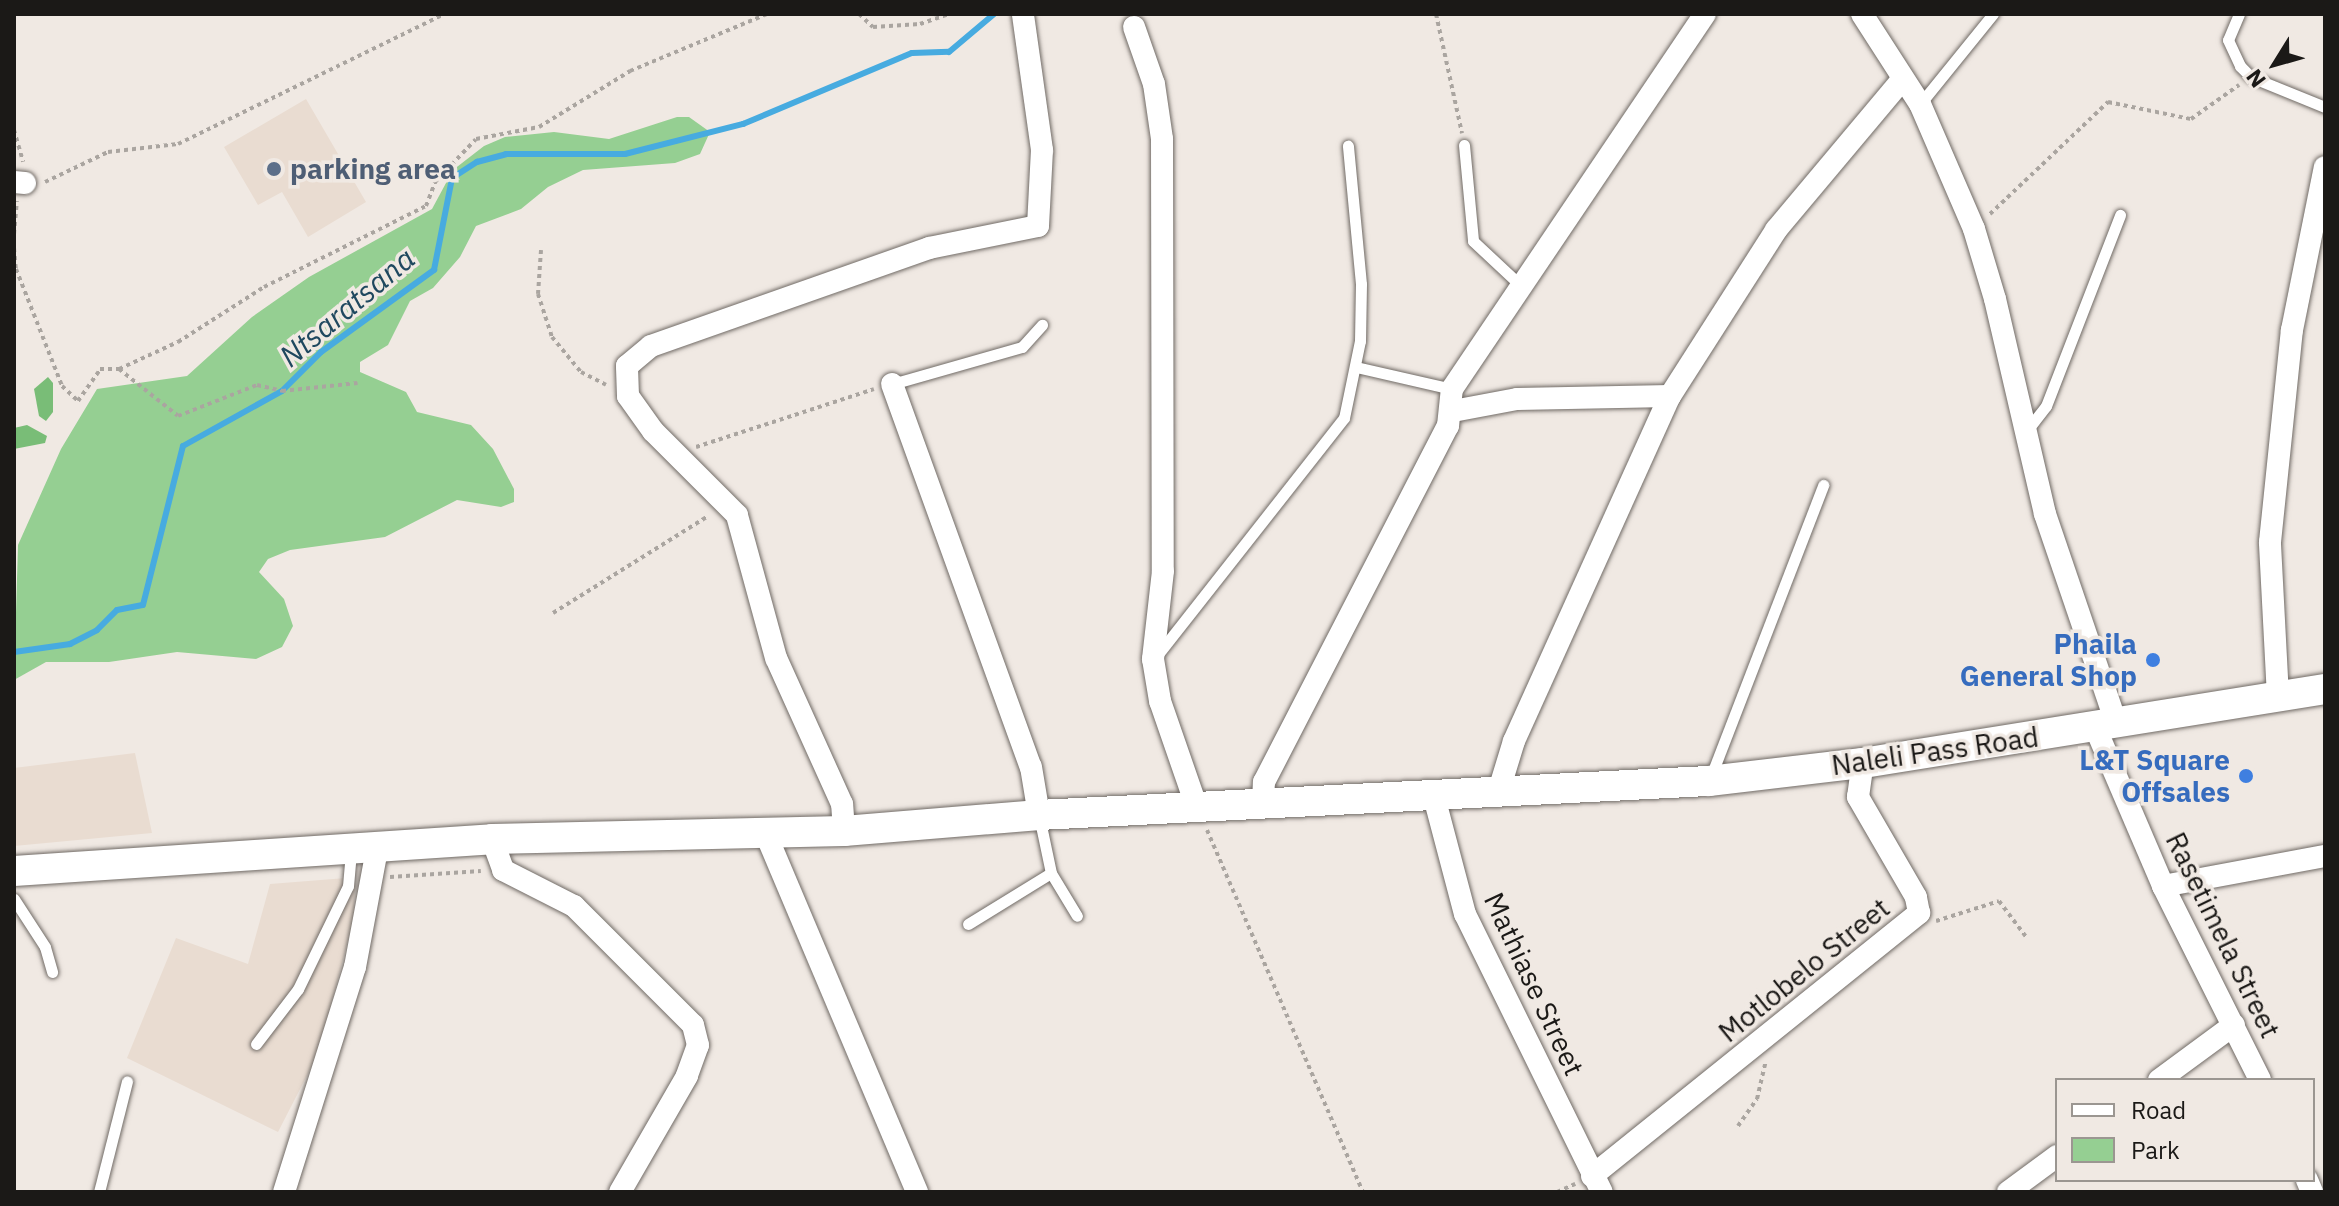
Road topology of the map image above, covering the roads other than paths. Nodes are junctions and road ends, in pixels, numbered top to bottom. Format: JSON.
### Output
{"nodes":[{"id":1,"x":1023,"y":14,"type":"edge"},
{"id":2,"x":1705,"y":14,"type":"edge"},
{"id":3,"x":1862,"y":14,"type":"edge"},
{"id":4,"x":1993,"y":14,"type":"edge"},
{"id":5,"x":2239,"y":14,"type":"edge"},
{"id":6,"x":1134,"y":27,"type":"dead end"},
{"id":7,"x":1902,"y":80,"type":"junction"},
{"id":8,"x":1920,"y":104,"type":"junction"},
{"id":9,"x":2325,"y":107,"type":"edge"},
{"id":10,"x":1464,"y":145,"type":"road end"},
{"id":11,"x":1348,"y":146,"type":"dead end"},
{"id":12,"x":2325,"y":167,"type":"edge"},
{"id":13,"x":2120,"y":215,"type":"dead end"},
{"id":14,"x":1519,"y":284,"type":"junction"},
{"id":15,"x":1042,"y":325,"type":"dead end"},
{"id":16,"x":1356,"y":367,"type":"junction"},
{"id":17,"x":892,"y":384,"type":"joint"},
{"id":18,"x":1452,"y":389,"type":"junction"},
{"id":19,"x":1670,"y":396,"type":"junction"},
{"id":20,"x":1453,"y":411,"type":"junction"},
{"id":21,"x":2028,"y":429,"type":"junction"},
{"id":22,"x":1823,"y":485,"type":"dead end"},
{"id":23,"x":1153,"y":659,"type":"junction"},
{"id":24,"x":2325,"y":689,"type":"edge"},
{"id":25,"x":2278,"y":697,"type":"junction"},
{"id":26,"x":2105,"y":725,"type":"junction"},
{"id":27,"x":1863,"y":763,"type":"junction"},
{"id":28,"x":1709,"y":781,"type":"junction"},
{"id":29,"x":1499,"y":790,"type":"junction"},
{"id":30,"x":1433,"y":793,"type":"junction"},
{"id":31,"x":1263,"y":807,"type":"junction"},
{"id":32,"x":1198,"y":811,"type":"junction"},
{"id":33,"x":1039,"y":815,"type":"junction"},
{"id":34,"x":844,"y":831,"type":"junction"},
{"id":35,"x":765,"y":832,"type":"junction"},
{"id":36,"x":492,"y":839,"type":"junction"},
{"id":37,"x":364,"y":850,"type":"junction"},
{"id":38,"x":2325,"y":856,"type":"edge"},
{"id":39,"x":14,"y":871,"type":"edge"},
{"id":40,"x":1051,"y":873,"type":"junction"},
{"id":41,"x":2163,"y":886,"type":"junction"},
{"id":42,"x":14,"y":899,"type":"edge"},
{"id":43,"x":1077,"y":916,"type":"dead end"},
{"id":44,"x":968,"y":924,"type":"dead end"},
{"id":45,"x":52,"y":972,"type":"dead end"},
{"id":46,"x":2234,"y":1025,"type":"junction"},
{"id":47,"x":256,"y":1044,"type":"dead end"},
{"id":48,"x":2162,"y":1078,"type":"edge"},
{"id":49,"x":2259,"y":1078,"type":"edge"},
{"id":50,"x":127,"y":1081,"type":"dead end"},
{"id":51,"x":2055,"y":1157,"type":"edge"},
{"id":52,"x":1597,"y":1184,"type":"edge"},
{"id":53,"x":99,"y":1192,"type":"edge"},
{"id":54,"x":284,"y":1192,"type":"edge"},
{"id":55,"x":620,"y":1192,"type":"edge"},
{"id":56,"x":917,"y":1192,"type":"edge"},
{"id":57,"x":2008,"y":1192,"type":"edge"}],
"edges":[{"from":1,"to":34,"type":"street"},
{"from":2,"to":14,"type":"street"},
{"from":3,"to":7,"type":"street","name":"Rasetimela Street"},
{"from":4,"to":8,"type":"lane"},
{"from":5,"to":9,"type":"lane"},
{"from":6,"to":23,"type":"street"},
{"from":7,"to":8,"type":"street","name":"Rasetimela Street"},
{"from":7,"to":19,"type":"street"},
{"from":8,"to":21,"type":"street","name":"Rasetimela Street"},
{"from":10,"to":14,"type":"lane"},
{"from":11,"to":16,"type":"lane"},
{"from":12,"to":25,"type":"street"},
{"from":13,"to":21,"type":"lane"},
{"from":14,"to":18,"type":"street"},
{"from":15,"to":17,"type":"lane"},
{"from":16,"to":18,"type":"lane"},
{"from":16,"to":23,"type":"lane"},
{"from":17,"to":33,"type":"street"},
{"from":18,"to":20,"type":"street"},
{"from":19,"to":20,"type":"street"},
{"from":19,"to":29,"type":"street"},
{"from":20,"to":31,"type":"street"},
{"from":21,"to":26,"type":"street","name":"Rasetimela Street"},
{"from":22,"to":28,"type":"lane"},
{"from":23,"to":32,"type":"street"},
{"from":24,"to":25,"type":"main road","name":"Naleli Pass Road"},
{"from":25,"to":26,"type":"main road","name":"Naleli Pass Road"},
{"from":26,"to":27,"type":"main road","name":"Naleli Pass Road"},
{"from":26,"to":41,"type":"street","name":"Rasetimela Street"},
{"from":27,"to":28,"type":"main road","name":"Naleli Pass Road"},
{"from":27,"to":52,"type":"street","name":"Motlobelo Street"},
{"from":28,"to":29,"type":"main road","name":"Naleli Pass Road"},
{"from":29,"to":30,"type":"main road","name":"Naleli Pass Road"},
{"from":30,"to":31,"type":"main road","name":"Naleli Pass Road"},
{"from":30,"to":52,"type":"street","name":"Mathiase Street"},
{"from":31,"to":32,"type":"main road","name":"Naleli Pass Road"},
{"from":32,"to":33,"type":"main road","name":"Naleli Pass Road"},
{"from":33,"to":34,"type":"main road","name":"Naleli Pass Road"},
{"from":33,"to":40,"type":"lane"},
{"from":34,"to":35,"type":"main road","name":"Naleli Pass Road"},
{"from":35,"to":36,"type":"main road","name":"Naleli Pass Road"},
{"from":35,"to":56,"type":"street"},
{"from":36,"to":37,"type":"main road","name":"Naleli Pass Road"},
{"from":36,"to":55,"type":"street"},
{"from":37,"to":39,"type":"main road","name":"Naleli Pass Road"},
{"from":37,"to":47,"type":"lane"},
{"from":37,"to":54,"type":"street"},
{"from":38,"to":41,"type":"street"},
{"from":40,"to":43,"type":"lane"},
{"from":40,"to":44,"type":"lane"},
{"from":41,"to":46,"type":"street","name":"Rasetimela Street"},
{"from":42,"to":45,"type":"lane"},
{"from":46,"to":48,"type":"street"},
{"from":46,"to":49,"type":"street","name":"Rasetimela Street"},
{"from":50,"to":53,"type":"lane"},
{"from":51,"to":57,"type":"street"}]}
